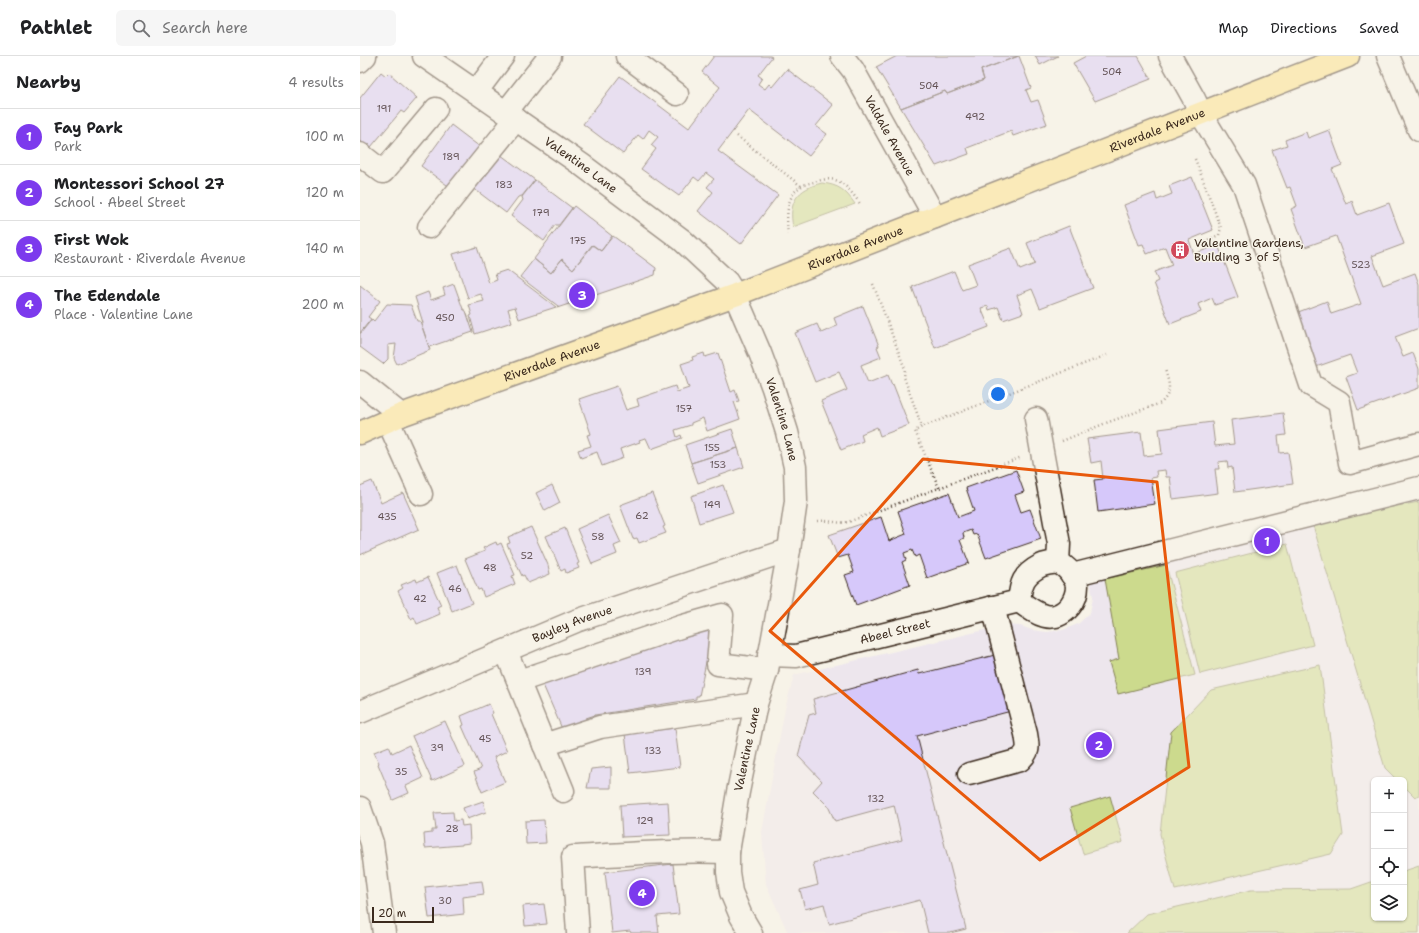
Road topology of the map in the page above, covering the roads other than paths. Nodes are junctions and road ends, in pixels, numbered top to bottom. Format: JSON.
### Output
{"nodes":[{"id":1,"x":364,"y":56,"type":"edge"},
{"id":2,"x":424,"y":56,"type":"edge"},
{"id":3,"x":503,"y":56,"type":"edge"},
{"id":4,"x":550,"y":56,"type":"edge"},
{"id":5,"x":627,"y":56,"type":"edge"},
{"id":6,"x":842,"y":56,"type":"edge"},
{"id":7,"x":1170,"y":56,"type":"edge"},
{"id":8,"x":1348,"y":56,"type":"edge"},
{"id":9,"x":1388,"y":56,"type":"edge"},
{"id":10,"x":360,"y":61,"type":"edge"},
{"id":11,"x":476,"y":92,"type":"junction"},
{"id":12,"x":677,"y":94,"type":"dead end"},
{"id":13,"x":436,"y":109,"type":"dead end"},
{"id":14,"x":1201,"y":114,"type":"junction"},
{"id":15,"x":511,"y":116,"type":"junction"},
{"id":16,"x":1419,"y":130,"type":"edge"},
{"id":17,"x":360,"y":154,"type":"edge"},
{"id":18,"x":935,"y":217,"type":"junction"},
{"id":19,"x":429,"y":227,"type":"dead end"},
{"id":20,"x":735,"y":295,"type":"junction"},
{"id":21,"x":360,"y":382,"type":"edge"},
{"id":22,"x":394,"y":418,"type":"junction"},
{"id":23,"x":1036,"y":419,"type":"dead end"},
{"id":24,"x":360,"y":433,"type":"edge"},
{"id":25,"x":1419,"y":444,"type":"edge"},
{"id":26,"x":1419,"y":488,"type":"edge"},
{"id":27,"x":421,"y":494,"type":"dead end"},
{"id":28,"x":789,"y":550,"type":"junction"},
{"id":29,"x":1065,"y":569,"type":"junction"},
{"id":30,"x":1019,"y":600,"type":"junction"},
{"id":31,"x":993,"y":607,"type":"junction"},
{"id":32,"x":506,"y":650,"type":"junction"},
{"id":33,"x":768,"y":663,"type":"junction"},
{"id":34,"x":519,"y":681,"type":"junction"},
{"id":35,"x":756,"y":704,"type":"junction"},
{"id":36,"x":360,"y":712,"type":"edge"},
{"id":37,"x":544,"y":745,"type":"junction"},
{"id":38,"x":969,"y":774,"type":"dead end"},
{"id":39,"x":563,"y":791,"type":"dead end"},
{"id":40,"x":360,"y":808,"type":"edge"},
{"id":41,"x":728,"y":852,"type":"junction"},
{"id":42,"x":384,"y":933,"type":"edge"},
{"id":43,"x":578,"y":933,"type":"edge"},
{"id":44,"x":751,"y":933,"type":"edge"}],
"edges":[{"from":1,"to":10,"type":"street"},
{"from":2,"to":11,"type":"street","name":"Valentine Lane"},
{"from":3,"to":11,"type":"street"},
{"from":4,"to":15,"type":"street"},
{"from":5,"to":12,"type":"street"},
{"from":6,"to":18,"type":"street","name":"Valdale Avenue"},
{"from":7,"to":14,"type":"street"},
{"from":8,"to":14,"type":"main road","name":"Riverdale Avenue"},
{"from":9,"to":16,"type":"street"},
{"from":11,"to":15,"type":"street","name":"Valentine Lane"},
{"from":13,"to":17,"type":"street"},
{"from":14,"to":18,"type":"main road","name":"Riverdale Avenue"},
{"from":14,"to":25,"type":"street"},
{"from":15,"to":19,"type":"street"},
{"from":15,"to":20,"type":"street","name":"Valentine Lane"},
{"from":18,"to":20,"type":"main road","name":"Riverdale Avenue"},
{"from":20,"to":22,"type":"main road","name":"Riverdale Avenue"},
{"from":20,"to":28,"type":"street","name":"Valentine Lane"},
{"from":21,"to":22,"type":"street"},
{"from":22,"to":24,"type":"main road","name":"Riverdale Avenue"},
{"from":22,"to":27,"type":"street"},
{"from":23,"to":29,"type":"street"},
{"from":26,"to":29,"type":"street"},
{"from":28,"to":32,"type":"street","name":"Bayley Avenue"},
{"from":28,"to":33,"type":"street","name":"Valentine Lane"},
{"from":29,"to":30,"type":"street"},
{"from":29,"to":30,"type":"street"},
{"from":30,"to":31,"type":"street","name":"Abeel Street"},
{"from":31,"to":33,"type":"street","name":"Abeel Street"},
{"from":31,"to":38,"type":"street"},
{"from":32,"to":34,"type":"street"},
{"from":32,"to":36,"type":"street","name":"Bayley Avenue"},
{"from":33,"to":34,"type":"street","name":"Abeel Street"},
{"from":33,"to":35,"type":"street","name":"Valentine Lane"},
{"from":34,"to":37,"type":"street"},
{"from":35,"to":37,"type":"street"},
{"from":35,"to":41,"type":"street","name":"Valentine Lane"},
{"from":37,"to":39,"type":"street"},
{"from":40,"to":42,"type":"street"},
{"from":41,"to":43,"type":"street"},
{"from":41,"to":44,"type":"street","name":"Valentine Lane"}]}
